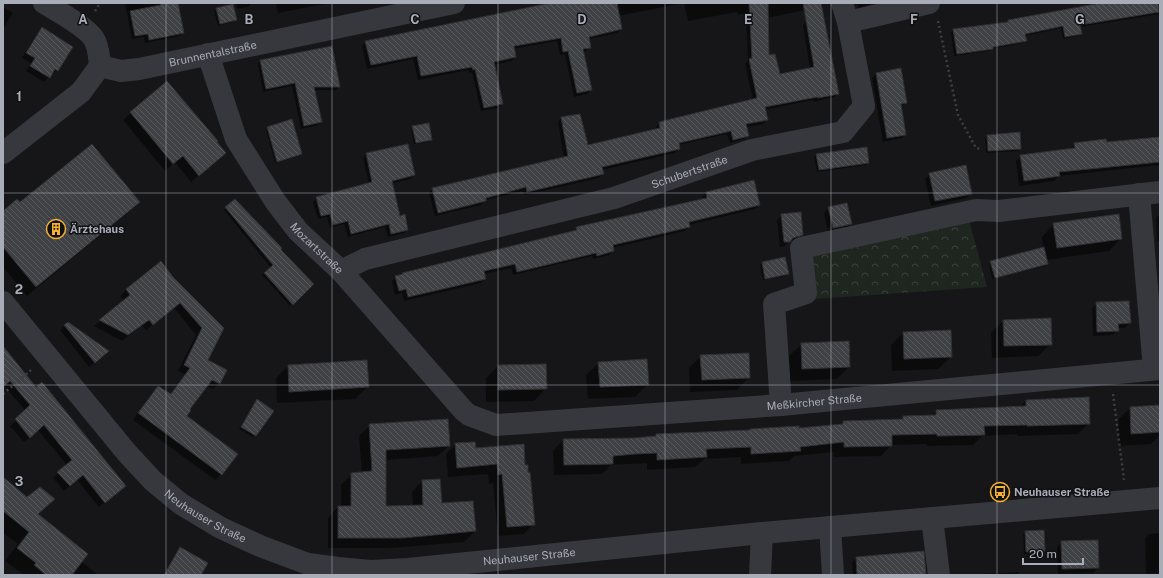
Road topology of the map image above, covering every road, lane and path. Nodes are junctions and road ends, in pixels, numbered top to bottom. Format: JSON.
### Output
{"nodes":[{"id":1,"x":44,"y":3,"type":"edge"},
{"id":2,"x":454,"y":3,"type":"edge"},
{"id":3,"x":933,"y":10,"type":"edge"},
{"id":4,"x":845,"y":13,"type":"edge"},
{"id":5,"x":208,"y":54,"type":"junction"},
{"id":6,"x":100,"y":66,"type":"junction"},
{"id":7,"x":981,"y":149,"type":"dead end"},
{"id":8,"x":3,"y":153,"type":"edge"},
{"id":9,"x":1150,"y":193,"type":"edge"},
{"id":10,"x":342,"y":271,"type":"junction"},
{"id":11,"x":3,"y":302,"type":"edge"},
{"id":12,"x":46,"y":356,"type":"junction"},
{"id":13,"x":1157,"y":369,"type":"edge"},
{"id":14,"x":1110,"y":374,"type":"junction"},
{"id":15,"x":3,"y":394,"type":"edge"},
{"id":16,"x":782,"y":405,"type":"junction"},
{"id":17,"x":469,"y":415,"type":"joint"},
{"id":18,"x":1160,"y":498,"type":"edge"},
{"id":19,"x":1126,"y":501,"type":"junction"},
{"id":20,"x":932,"y":518,"type":"junction"},
{"id":21,"x":830,"y":527,"type":"junction"},
{"id":22,"x":762,"y":533,"type":"junction"},
{"id":23,"x":465,"y":569,"type":"edge"},
{"id":24,"x":760,"y":575,"type":"edge"},
{"id":25,"x":833,"y":575,"type":"edge"},
{"id":26,"x":939,"y":575,"type":"edge"}],
"edges":[{"from":1,"to":6,"type":"street"},
{"from":2,"to":5,"type":"street","name":"Brunnentalstraße"},
{"from":3,"to":4,"type":"street","name":"Schubertstraße"},
{"from":3,"to":7,"type":"path"},
{"from":4,"to":10,"type":"street","name":"Schubertstraße"},
{"from":5,"to":6,"type":"street","name":"Brunnentalstraße"},
{"from":5,"to":10,"type":"street","name":"Mozartstraße"},
{"from":6,"to":8,"type":"street"},
{"from":9,"to":13,"type":"street"},
{"from":9,"to":16,"type":"street"},
{"from":10,"to":17,"type":"street","name":"Mozartstraße"},
{"from":11,"to":12,"type":"street","name":"Neuhauser Straße"},
{"from":12,"to":15,"type":"path"},
{"from":12,"to":23,"type":"street","name":"Neuhauser Straße"},
{"from":13,"to":14,"type":"street","name":"Meßkircher Straße"},
{"from":14,"to":16,"type":"street","name":"Meßkircher Straße"},
{"from":14,"to":19,"type":"path"},
{"from":16,"to":17,"type":"street","name":"Meßkircher Straße"},
{"from":18,"to":19,"type":"street","name":"Neuhauser Straße"},
{"from":19,"to":20,"type":"street","name":"Neuhauser Straße"},
{"from":20,"to":21,"type":"street","name":"Neuhauser Straße"},
{"from":20,"to":26,"type":"street"},
{"from":21,"to":22,"type":"street","name":"Neuhauser Straße"},
{"from":21,"to":25,"type":"street"},
{"from":22,"to":23,"type":"street","name":"Neuhauser Straße"},
{"from":22,"to":24,"type":"street"}]}
